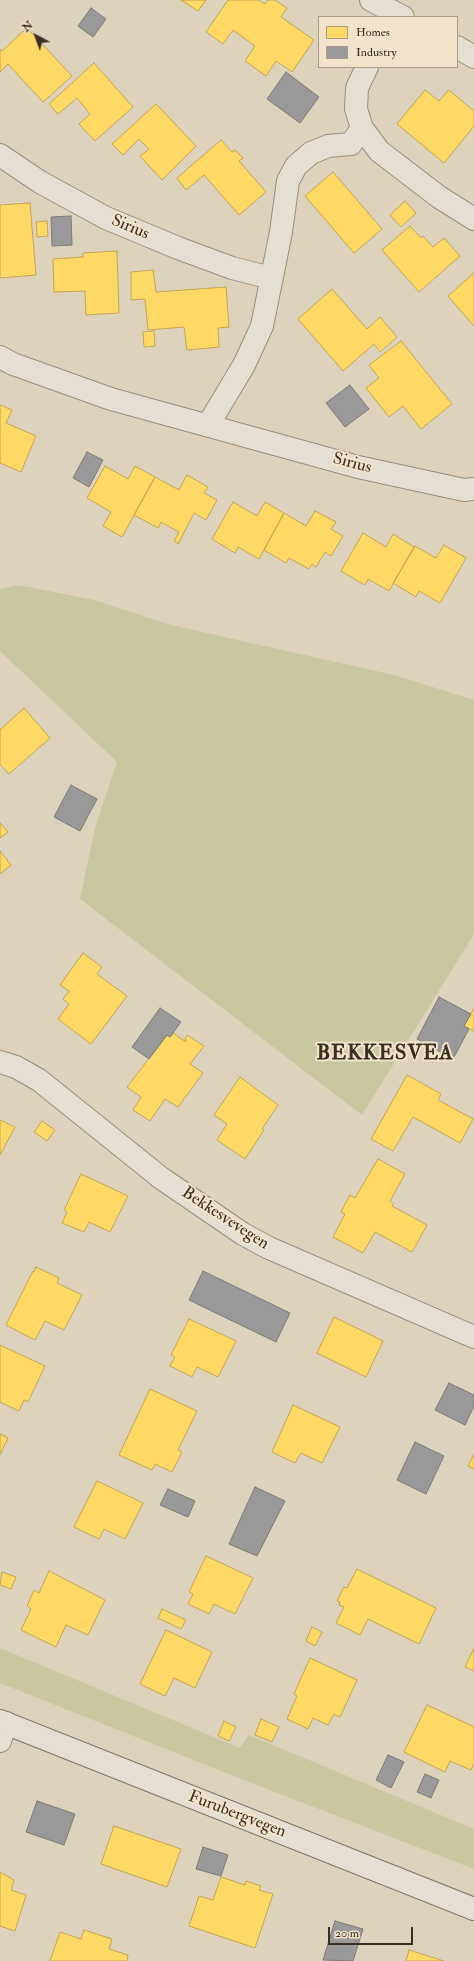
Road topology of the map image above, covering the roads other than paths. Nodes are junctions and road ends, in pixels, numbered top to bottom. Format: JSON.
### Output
{"nodes":[{"id":1,"x":371,"y":0,"type":"edge"},
{"id":2,"x":396,"y":11,"type":"edge"},
{"id":3,"x":458,"y":48,"type":"edge"},
{"id":4,"x":474,"y":57,"type":"edge"},
{"id":5,"x":367,"y":68,"type":"edge"},
{"id":6,"x":362,"y":128,"type":"junction"},
{"id":7,"x":0,"y":155,"type":"edge"},
{"id":8,"x":474,"y":219,"type":"edge"},
{"id":9,"x":271,"y":278,"type":"junction"},
{"id":10,"x":0,"y":357,"type":"edge"},
{"id":11,"x":208,"y":425,"type":"junction"},
{"id":12,"x":474,"y":489,"type":"edge"},
{"id":13,"x":0,"y":1062,"type":"edge"},
{"id":14,"x":471,"y":1329,"type":"edge"},
{"id":15,"x":2,"y":1728,"type":"edge"},
{"id":16,"x":474,"y":1909,"type":"edge"}],
"edges":[{"from":1,"to":2,"type":"street"},
{"from":3,"to":4,"type":"street"},
{"from":5,"to":6,"type":"street"},
{"from":6,"to":8,"type":"street"},
{"from":6,"to":9,"type":"street"},
{"from":7,"to":9,"type":"street","name":"Sirius"},
{"from":9,"to":11,"type":"street"},
{"from":10,"to":11,"type":"street","name":"Sirius"},
{"from":11,"to":12,"type":"street","name":"Sirius"},
{"from":13,"to":14,"type":"street","name":"Bekkesvevegen"},
{"from":15,"to":16,"type":"street","name":"Furubergvegen"}]}
